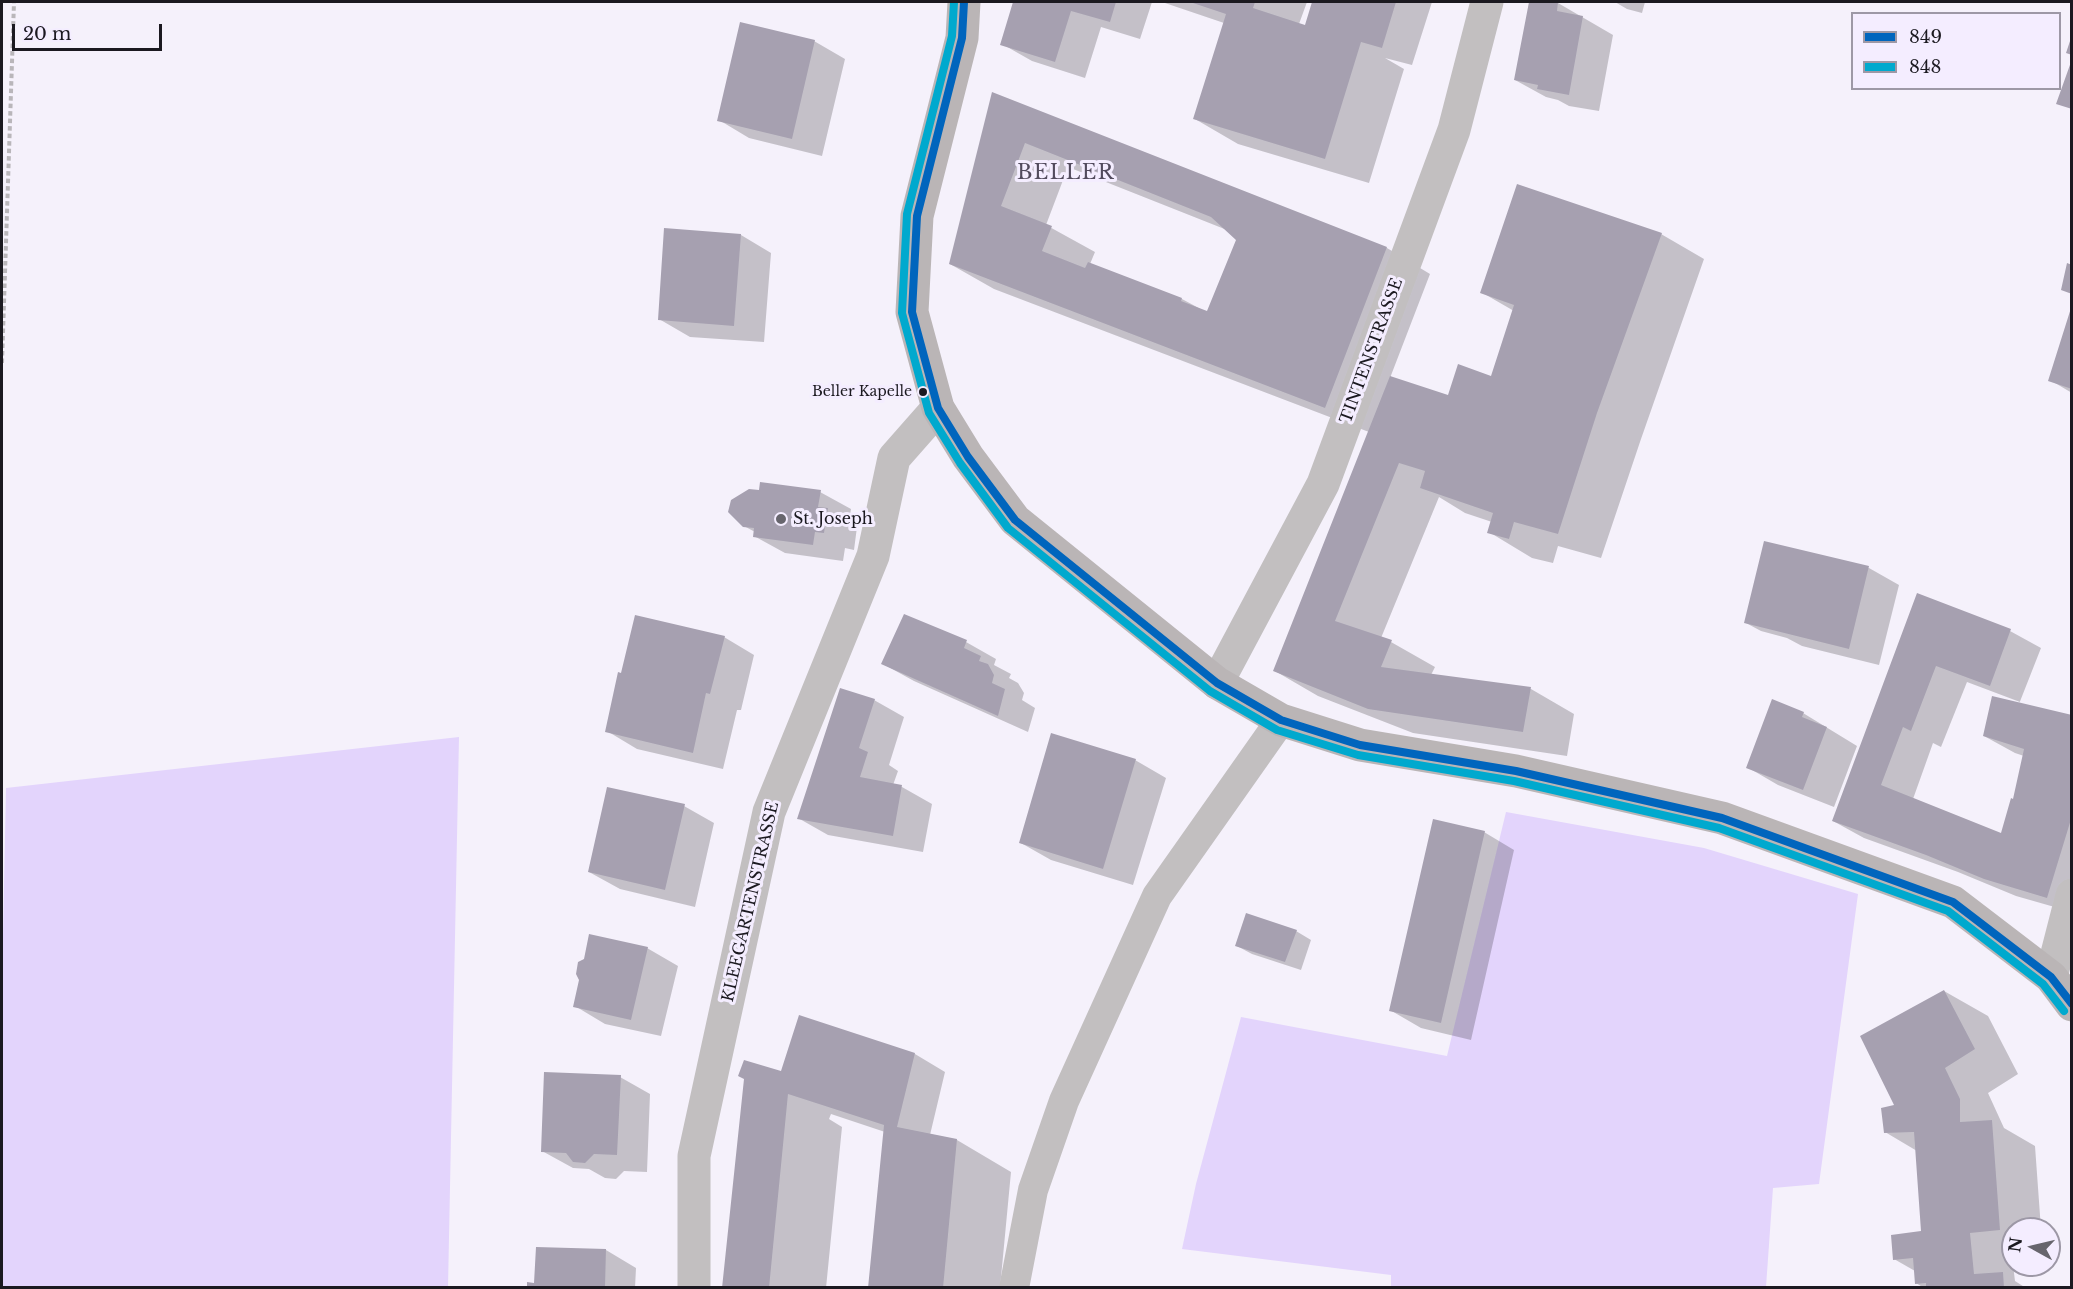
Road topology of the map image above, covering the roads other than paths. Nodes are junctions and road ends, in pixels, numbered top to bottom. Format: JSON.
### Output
{"nodes":[{"id":1,"x":964,"y":2,"type":"edge"},
{"id":2,"x":1487,"y":2,"type":"edge"},
{"id":3,"x":939,"y":408,"type":"junction"},
{"id":4,"x":1217,"y":683,"type":"junction"},
{"id":5,"x":1281,"y":720,"type":"junction"},
{"id":6,"x":2072,"y":895,"type":"edge"},
{"id":7,"x":2051,"y":977,"type":"junction"},
{"id":8,"x":2072,"y":1005,"type":"edge"},
{"id":9,"x":694,"y":1287,"type":"edge"},
{"id":10,"x":1014,"y":1287,"type":"edge"}],
"edges":[{"from":1,"to":3,"type":"main road"},
{"from":2,"to":4,"type":"street","name":"TINTENSTRASSE"},
{"from":3,"to":4,"type":"main road"},
{"from":3,"to":9,"type":"street","name":"KLEEGARTENSTRASSE"},
{"from":4,"to":5,"type":"main road"},
{"from":5,"to":7,"type":"main road"},
{"from":5,"to":10,"type":"lane"},
{"from":6,"to":7,"type":"street"},
{"from":7,"to":8,"type":"main road"}]}
